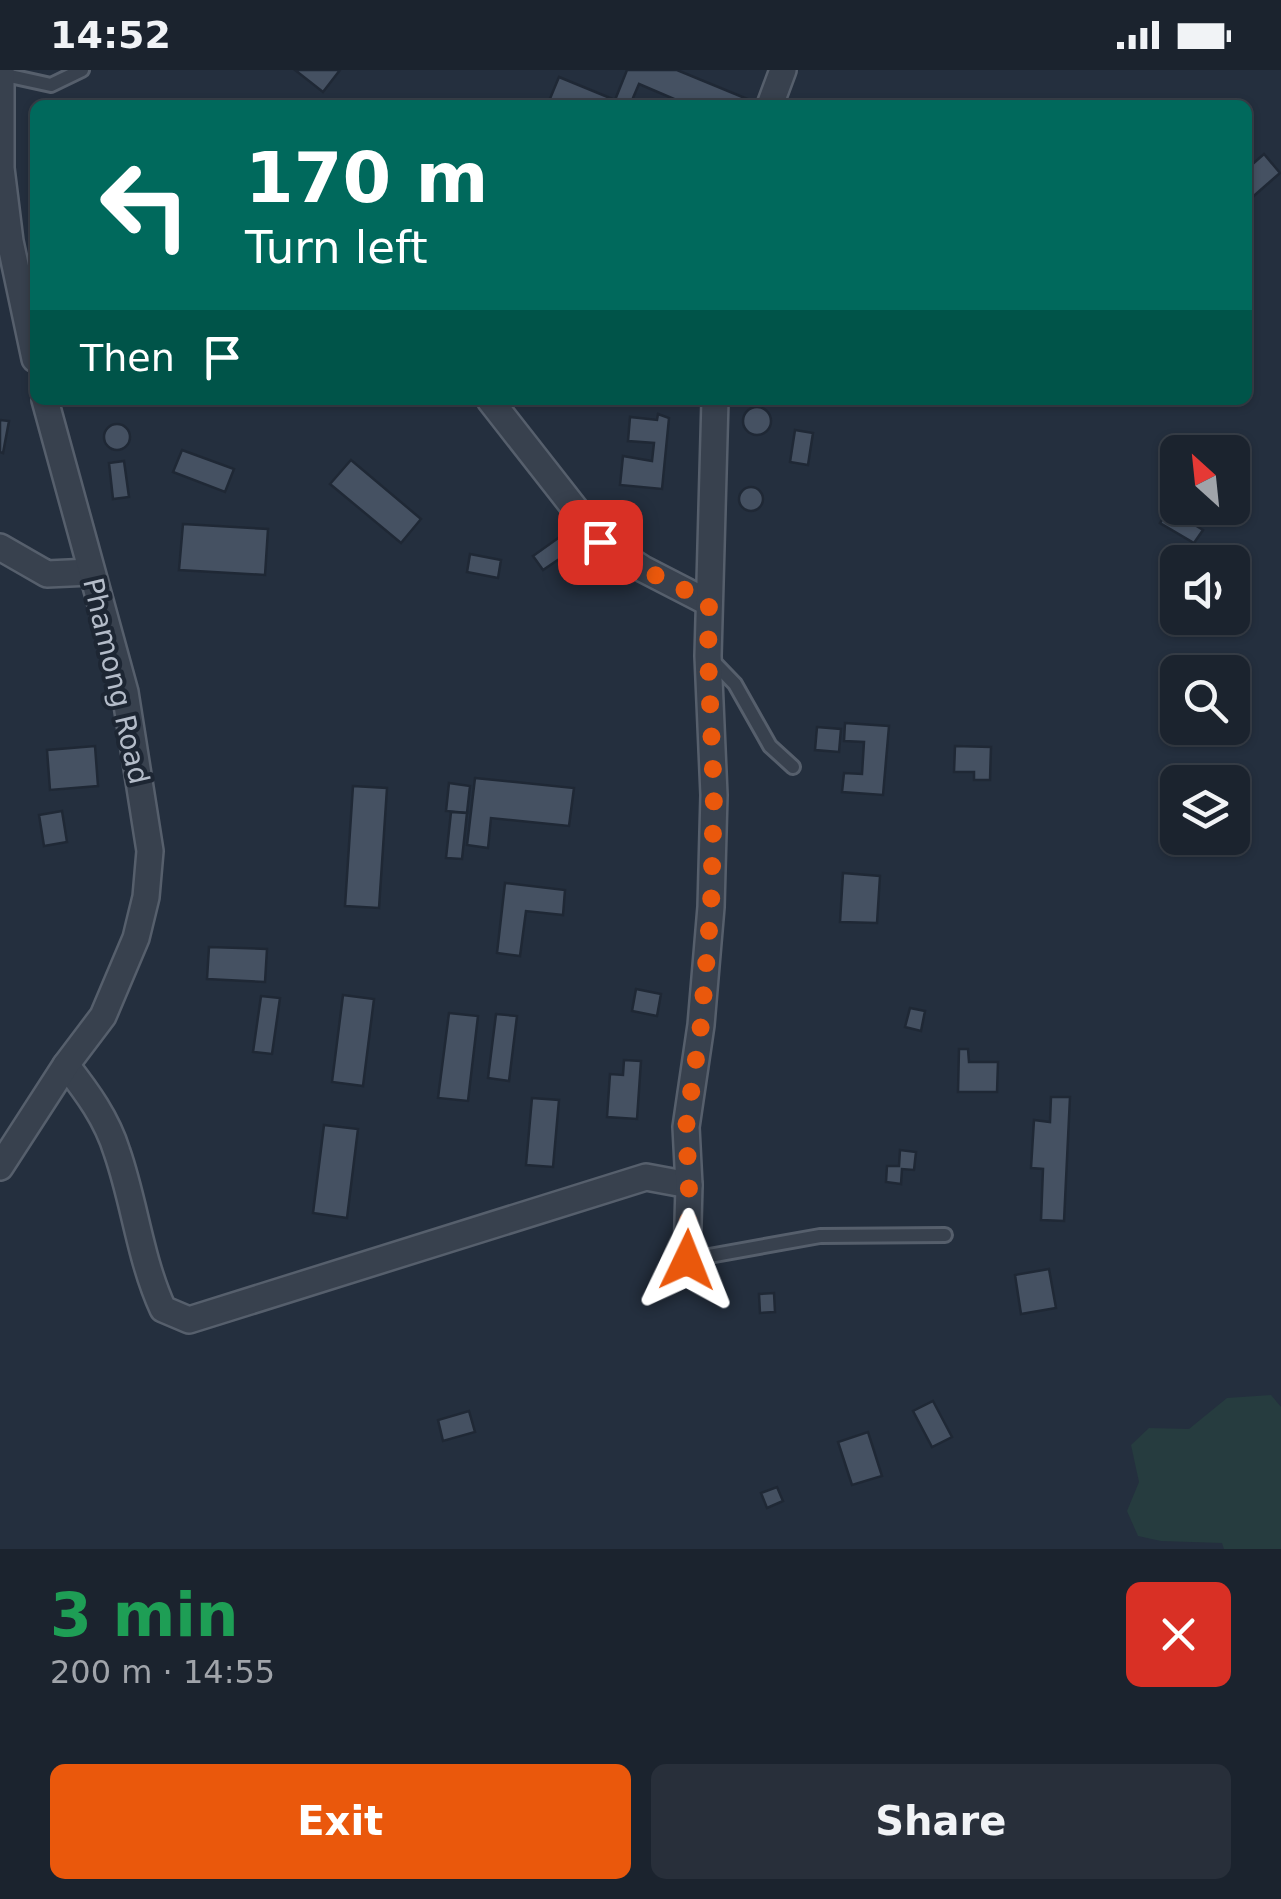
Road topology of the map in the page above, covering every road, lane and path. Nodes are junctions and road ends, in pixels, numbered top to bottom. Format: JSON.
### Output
{"nodes":[{"id":1,"x":82,"y":70,"type":"edge"},
{"id":2,"x":782,"y":70,"type":"edge"},
{"id":3,"x":1,"y":72,"type":"edge"},
{"id":4,"x":772,"y":100,"type":"edge"},
{"id":5,"x":30,"y":335,"type":"edge"},
{"id":6,"x":46,"y":405,"type":"edge"},
{"id":7,"x":494,"y":405,"type":"edge"},
{"id":8,"x":715,"y":405,"type":"edge"},
{"id":9,"x":0,"y":547,"type":"edge"},
{"id":10,"x":91,"y":572,"type":"junction"},
{"id":11,"x":709,"y":602,"type":"junction"},
{"id":12,"x":708,"y":656,"type":"junction"},
{"id":13,"x":792,"y":767,"type":"dead end"},
{"id":14,"x":66,"y":1065,"type":"junction"},
{"id":15,"x":0,"y":1166,"type":"edge"},
{"id":16,"x":689,"y":1185,"type":"junction"},
{"id":17,"x":944,"y":1236,"type":"dead end"},
{"id":18,"x":687,"y":1260,"type":"joint"}],
"edges":[{"from":1,"to":3,"type":"lane"},
{"from":2,"to":4,"type":"street"},
{"from":3,"to":5,"type":"street"},
{"from":6,"to":10,"type":"street","name":"Phamong Road"},
{"from":7,"to":11,"type":"street"},
{"from":8,"to":11,"type":"street"},
{"from":9,"to":10,"type":"street"},
{"from":10,"to":14,"type":"street","name":"Phamong Road"},
{"from":11,"to":12,"type":"street"},
{"from":12,"to":13,"type":"lane"},
{"from":12,"to":16,"type":"street"},
{"from":14,"to":15,"type":"street","name":"Phamong Road"},
{"from":14,"to":16,"type":"street"},
{"from":16,"to":18,"type":"street"},
{"from":17,"to":18,"type":"lane"}]}
